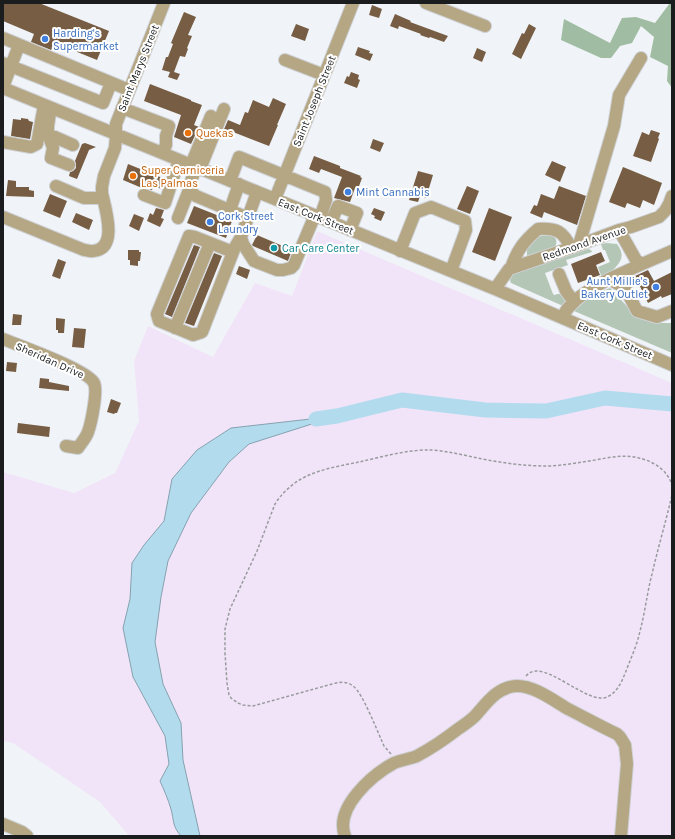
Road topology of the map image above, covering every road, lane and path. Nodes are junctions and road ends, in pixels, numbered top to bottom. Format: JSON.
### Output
{"nodes":[{"id":1,"x":164,"y":3,"type":"edge"},
{"id":2,"x":353,"y":3,"type":"edge"},
{"id":3,"x":426,"y":3,"type":"edge"},
{"id":4,"x":485,"y":26,"type":"dead end"},
{"id":5,"x":3,"y":38,"type":"edge"},
{"id":6,"x":19,"y":45,"type":"junction"},
{"id":7,"x":641,"y":58,"type":"dead end"},
{"id":8,"x":285,"y":60,"type":"dead end"},
{"id":9,"x":7,"y":65,"type":"edge"},
{"id":10,"x":324,"y":75,"type":"junction"},
{"id":11,"x":111,"y":83,"type":"junction"},
{"id":12,"x":3,"y":87,"type":"edge"},
{"id":13,"x":129,"y":90,"type":"junction"},
{"id":14,"x":48,"y":107,"type":"junction"},
{"id":15,"x":122,"y":108,"type":"junction"},
{"id":16,"x":224,"y":109,"type":"dead end"},
{"id":17,"x":211,"y":116,"type":"dead end"},
{"id":18,"x":48,"y":134,"type":"junction"},
{"id":19,"x":116,"y":135,"type":"junction"},
{"id":20,"x":3,"y":142,"type":"edge"},
{"id":21,"x":73,"y":145,"type":"dead end"},
{"id":22,"x":158,"y":152,"type":"junction"},
{"id":23,"x":180,"y":160,"type":"junction"},
{"id":24,"x":69,"y":165,"type":"dead end"},
{"id":25,"x":196,"y":167,"type":"junction"},
{"id":26,"x":284,"y":176,"type":"junction"},
{"id":27,"x":234,"y":183,"type":"junction"},
{"id":28,"x":56,"y":186,"type":"dead end"},
{"id":29,"x":189,"y":190,"type":"junction"},
{"id":30,"x":257,"y":192,"type":"junction"},
{"id":31,"x":144,"y":195,"type":"dead end"},
{"id":32,"x":672,"y":196,"type":"edge"},
{"id":33,"x":103,"y":198,"type":"junction"},
{"id":34,"x":275,"y":199,"type":"junction"},
{"id":35,"x":325,"y":205,"type":"junction"},
{"id":36,"x":230,"y":210,"type":"junction"},
{"id":37,"x":336,"y":210,"type":"junction"},
{"id":38,"x":672,"y":210,"type":"edge"},
{"id":39,"x":3,"y":217,"type":"edge"},
{"id":40,"x":659,"y":217,"type":"junction"},
{"id":41,"x":178,"y":218,"type":"dead end"},
{"id":42,"x":248,"y":218,"type":"junction"},
{"id":43,"x":322,"y":218,"type":"junction"},
{"id":44,"x":350,"y":230,"type":"junction"},
{"id":45,"x":619,"y":230,"type":"junction"},
{"id":46,"x":241,"y":237,"type":"junction"},
{"id":47,"x":210,"y":243,"type":"junction"},
{"id":48,"x":575,"y":246,"type":"junction"},
{"id":49,"x":400,"y":251,"type":"junction"},
{"id":50,"x":672,"y":251,"type":"edge"},
{"id":51,"x":233,"y":252,"type":"junction"},
{"id":52,"x":642,"y":264,"type":"junction"},
{"id":53,"x":511,"y":268,"type":"junction"},
{"id":54,"x":451,"y":271,"type":"junction"},
{"id":55,"x":559,"y":274,"type":"dead end"},
{"id":56,"x":609,"y":279,"type":"junction"},
{"id":57,"x":494,"y":289,"type":"junction"},
{"id":58,"x":574,"y":302,"type":"junction"},
{"id":59,"x":672,"y":311,"type":"edge"},
{"id":60,"x":563,"y":318,"type":"junction"},
{"id":61,"x":175,"y":328,"type":"junction"},
{"id":62,"x":3,"y":339,"type":"edge"},
{"id":63,"x":672,"y":365,"type":"edge"},
{"id":64,"x":72,"y":447,"type":"dead end"},
{"id":65,"x":672,"y":486,"type":"edge"},
{"id":66,"x":672,"y":495,"type":"edge"},
{"id":67,"x":523,"y":686,"type":"junction"},
{"id":68,"x":397,"y":762,"type":"junction"},
{"id":69,"x":3,"y":824,"type":"edge"},
{"id":70,"x":27,"y":836,"type":"edge"},
{"id":71,"x":345,"y":836,"type":"edge"},
{"id":72,"x":621,"y":836,"type":"edge"}],
"edges":[{"from":1,"to":13,"type":"street","name":"Saint Marys Street"},
{"from":2,"to":10,"type":"street","name":"Saint Joseph Street"},
{"from":3,"to":4,"type":"street"},
{"from":5,"to":6,"type":"street"},
{"from":6,"to":9,"type":"street"},
{"from":6,"to":11,"type":"street"},
{"from":7,"to":48,"type":"street"},
{"from":8,"to":10,"type":"street"},
{"from":9,"to":11,"type":"street"},
{"from":9,"to":12,"type":"street"},
{"from":10,"to":26,"type":"street","name":"Saint Joseph Street"},
{"from":11,"to":13,"type":"street"},
{"from":12,"to":14,"type":"street","name":"East Cork Street"},
{"from":13,"to":15,"type":"street","name":"Saint Marys Street"},
{"from":14,"to":18,"type":"street"},
{"from":14,"to":19,"type":"street","name":"East Cork Street"},
{"from":14,"to":20,"type":"street"},
{"from":15,"to":19,"type":"street","name":"Saint Marys Street"},
{"from":15,"to":22,"type":"street"},
{"from":16,"to":25,"type":"street"},
{"from":17,"to":25,"type":"street"},
{"from":18,"to":21,"type":"street"},
{"from":18,"to":24,"type":"street"},
{"from":19,"to":22,"type":"street","name":"East Cork Street"},
{"from":19,"to":33,"type":"street","name":"Saint Marys Street"},
{"from":22,"to":23,"type":"street","name":"East Cork Street"},
{"from":23,"to":25,"type":"street","name":"East Cork Street"},
{"from":23,"to":31,"type":"street"},
{"from":25,"to":27,"type":"street","name":"East Cork Street"},
{"from":25,"to":29,"type":"street"},
{"from":26,"to":27,"type":"street"},
{"from":26,"to":34,"type":"street","name":"Saint Joseph Street"},
{"from":26,"to":35,"type":"street"},
{"from":27,"to":30,"type":"street","name":"East Cork Street"},
{"from":27,"to":36,"type":"street"},
{"from":28,"to":33,"type":"street"},
{"from":29,"to":36,"type":"street"},
{"from":29,"to":41,"type":"street"},
{"from":30,"to":34,"type":"street","name":"East Cork Street"},
{"from":30,"to":42,"type":"street"},
{"from":32,"to":40,"type":"street"},
{"from":33,"to":39,"type":"street","name":"Saint Marys Street"},
{"from":34,"to":43,"type":"street","name":"East Cork Street"},
{"from":35,"to":37,"type":"street"},
{"from":35,"to":43,"type":"street"},
{"from":36,"to":42,"type":"street"},
{"from":37,"to":43,"type":"street"},
{"from":37,"to":44,"type":"street"},
{"from":38,"to":40,"type":"street","name":"Redmond Avenue"},
{"from":40,"to":45,"type":"street","name":"Redmond Avenue"},
{"from":42,"to":46,"type":"street"},
{"from":43,"to":44,"type":"street","name":"East Cork Street"},
{"from":43,"to":46,"type":"street"},
{"from":44,"to":49,"type":"street","name":"East Cork Street"},
{"from":45,"to":48,"type":"street","name":"Redmond Avenue"},
{"from":45,"to":52,"type":"street"},
{"from":46,"to":51,"type":"street"},
{"from":47,"to":51,"type":"street"},
{"from":47,"to":61,"type":"street"},
{"from":47,"to":61,"type":"street"},
{"from":48,"to":53,"type":"street","name":"Redmond Avenue"},
{"from":48,"to":53,"type":"street"},
{"from":49,"to":54,"type":"street","name":"East Cork Street"},
{"from":49,"to":54,"type":"street"},
{"from":50,"to":52,"type":"street"},
{"from":51,"to":61,"type":"street"},
{"from":52,"to":56,"type":"street"},
{"from":53,"to":57,"type":"street"},
{"from":54,"to":57,"type":"street","name":"East Cork Street"},
{"from":55,"to":58,"type":"street"},
{"from":56,"to":58,"type":"street"},
{"from":56,"to":59,"type":"street"},
{"from":57,"to":60,"type":"street","name":"East Cork Street"},
{"from":58,"to":60,"type":"street"},
{"from":60,"to":63,"type":"street","name":"East Cork Street"},
{"from":62,"to":64,"type":"street","name":"Sheridan Drive"},
{"from":65,"to":68,"type":"path"},
{"from":66,"to":67,"type":"path"},
{"from":67,"to":68,"type":"street"},
{"from":67,"to":72,"type":"street"},
{"from":68,"to":71,"type":"street"},
{"from":69,"to":70,"type":"street"}]}
